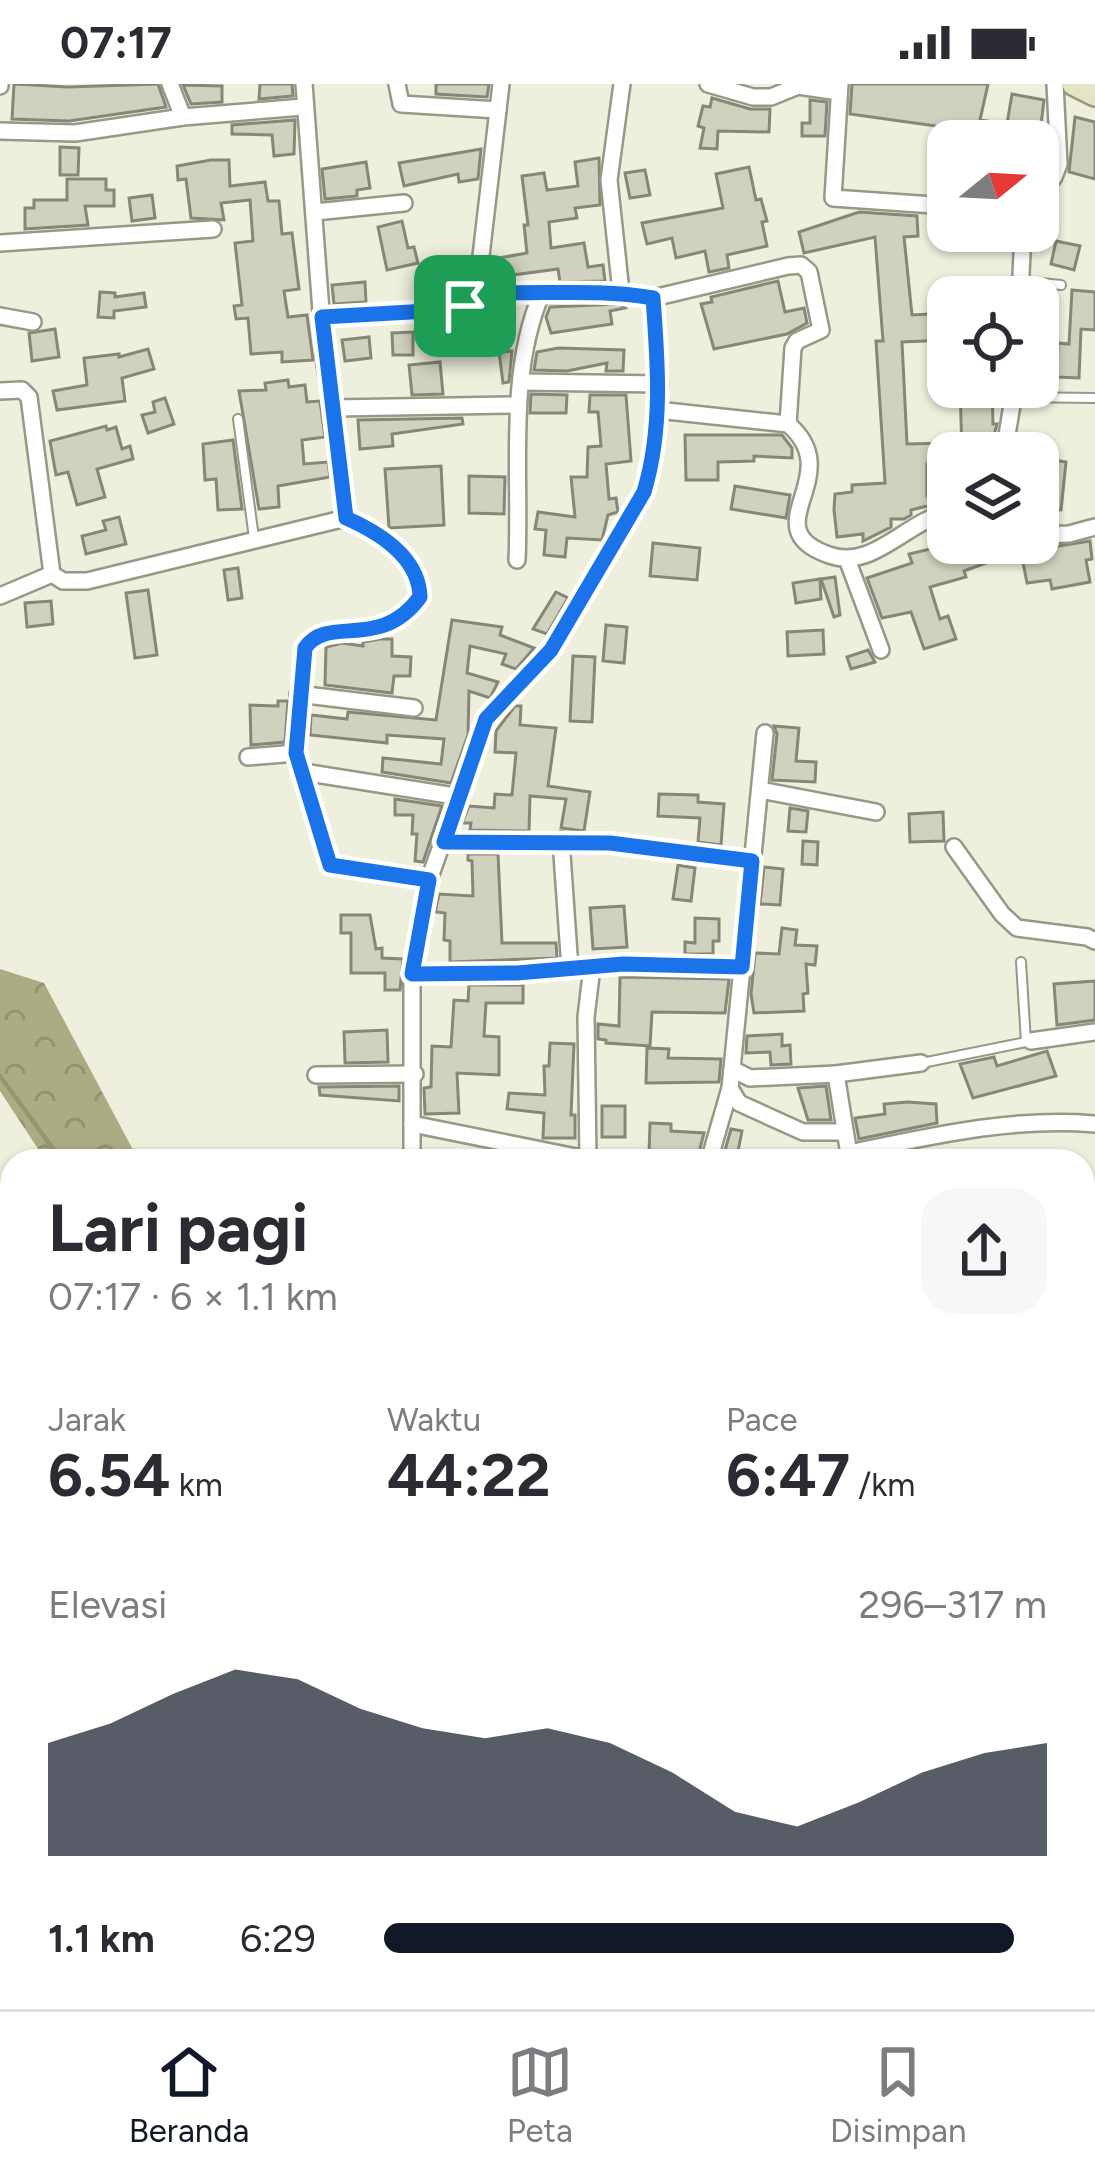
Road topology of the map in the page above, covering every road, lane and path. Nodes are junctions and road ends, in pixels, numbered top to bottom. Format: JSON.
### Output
{"nodes":[{"id":1,"x":170,"y":84,"type":"edge"},
{"id":2,"x":304,"y":84,"type":"edge"},
{"id":3,"x":398,"y":84,"type":"edge"},
{"id":4,"x":501,"y":84,"type":"edge"},
{"id":5,"x":622,"y":84,"type":"edge"},
{"id":6,"x":708,"y":84,"type":"edge"},
{"id":7,"x":1055,"y":84,"type":"edge"},
{"id":8,"x":1073,"y":84,"type":"edge"},
{"id":9,"x":839,"y":88,"type":"edge"},
{"id":10,"x":1095,"y":95,"type":"edge"},
{"id":11,"x":303,"y":107,"type":"junction"},
{"id":12,"x":498,"y":110,"type":"junction"},
{"id":13,"x":183,"y":117,"type":"junction"},
{"id":14,"x":1057,"y":120,"type":"edge"},
{"id":15,"x":0,"y":131,"type":"edge"},
{"id":16,"x":404,"y":203,"type":"dead end"},
{"id":17,"x":927,"y":205,"type":"edge"},
{"id":18,"x":315,"y":212,"type":"junction"},
{"id":19,"x":214,"y":229,"type":"dead end"},
{"id":20,"x":0,"y":244,"type":"edge"},
{"id":21,"x":478,"y":292,"type":"junction"},
{"id":22,"x":622,"y":292,"type":"junction"},
{"id":23,"x":541,"y":296,"type":"junction"},
{"id":24,"x":653,"y":298,"type":"junction"},
{"id":25,"x":0,"y":316,"type":"edge"},
{"id":26,"x":322,"y":317,"type":"junction"},
{"id":27,"x":33,"y":322,"type":"dead end"},
{"id":28,"x":522,"y":382,"type":"junction"},
{"id":29,"x":660,"y":384,"type":"junction"},
{"id":30,"x":0,"y":391,"type":"edge"},
{"id":31,"x":1059,"y":395,"type":"edge"},
{"id":32,"x":1095,"y":398,"type":"edge"},
{"id":33,"x":517,"y":405,"type":"junction"},
{"id":34,"x":334,"y":408,"type":"junction"},
{"id":35,"x":657,"y":410,"type":"junction"},
{"id":36,"x":238,"y":419,"type":"dead end"},
{"id":37,"x":788,"y":424,"type":"junction"},
{"id":38,"x":346,"y":518,"type":"junction"},
{"id":39,"x":927,"y":519,"type":"edge"},
{"id":40,"x":1095,"y":527,"type":"edge"},
{"id":41,"x":1059,"y":534,"type":"edge"},
{"id":42,"x":254,"y":539,"type":"junction"},
{"id":43,"x":847,"y":559,"type":"junction"},
{"id":44,"x":517,"y":560,"type":"dead end"},
{"id":45,"x":52,"y":574,"type":"junction"},
{"id":46,"x":0,"y":596,"type":"edge"},
{"id":47,"x":881,"y":650,"type":"dead end"},
{"id":48,"x":298,"y":694,"type":"junction"},
{"id":49,"x":414,"y":708,"type":"dead end"},
{"id":50,"x":765,"y":734,"type":"dead end"},
{"id":51,"x":296,"y":753,"type":"junction"},
{"id":52,"x":248,"y":758,"type":"dead end"},
{"id":53,"x":303,"y":772,"type":"junction"},
{"id":54,"x":760,"y":790,"type":"junction"},
{"id":55,"x":460,"y":797,"type":"junction"},
{"id":56,"x":876,"y":812,"type":"dead end"},
{"id":57,"x":561,"y":840,"type":"junction"},
{"id":58,"x":444,"y":842,"type":"junction"},
{"id":59,"x":954,"y":847,"type":"dead end"},
{"id":60,"x":752,"y":861,"type":"junction"},
{"id":61,"x":429,"y":880,"type":"junction"},
{"id":62,"x":1095,"y":941,"type":"edge"},
{"id":63,"x":1021,"y":962,"type":"dead end"},
{"id":64,"x":592,"y":967,"type":"junction"},
{"id":65,"x":742,"y":967,"type":"junction"},
{"id":66,"x":570,"y":969,"type":"junction"},
{"id":67,"x":412,"y":974,"type":"junction"},
{"id":68,"x":1095,"y":1032,"type":"edge"},
{"id":69,"x":1028,"y":1041,"type":"junction"},
{"id":70,"x":921,"y":1064,"type":"joint"},
{"id":71,"x":732,"y":1069,"type":"junction"},
{"id":72,"x":415,"y":1074,"type":"junction"},
{"id":73,"x":836,"y":1074,"type":"junction"},
{"id":74,"x":316,"y":1075,"type":"dead end"},
{"id":75,"x":730,"y":1088,"type":"junction"},
{"id":76,"x":412,"y":1124,"type":"junction"},
{"id":77,"x":1095,"y":1124,"type":"edge"},
{"id":78,"x":845,"y":1132,"type":"junction"},
{"id":79,"x":412,"y":1149,"type":"edge"},
{"id":80,"x":537,"y":1149,"type":"edge"},
{"id":81,"x":592,"y":1149,"type":"edge"},
{"id":82,"x":712,"y":1149,"type":"edge"},
{"id":83,"x":848,"y":1149,"type":"edge"},
{"id":84,"x":880,"y":1149,"type":"edge"}],
"edges":[{"from":1,"to":13,"type":"street"},
{"from":2,"to":11,"type":"street"},
{"from":3,"to":12,"type":"street"},
{"from":4,"to":12,"type":"street"},
{"from":5,"to":22,"type":"street"},
{"from":6,"to":9,"type":"street"},
{"from":7,"to":14,"type":"street"},
{"from":8,"to":10,"type":"main road"},
{"from":9,"to":17,"type":"street"},
{"from":11,"to":13,"type":"street"},
{"from":11,"to":18,"type":"street"},
{"from":12,"to":21,"type":"street"},
{"from":13,"to":15,"type":"street"},
{"from":16,"to":18,"type":"street"},
{"from":18,"to":26,"type":"street"},
{"from":19,"to":20,"type":"street"},
{"from":21,"to":23,"type":"street"},
{"from":21,"to":26,"type":"street"},
{"from":22,"to":23,"type":"street"},
{"from":22,"to":24,"type":"street"},
{"from":23,"to":28,"type":"street"},
{"from":24,"to":29,"type":"street"},
{"from":24,"to":37,"type":"street"},
{"from":25,"to":27,"type":"street"},
{"from":26,"to":34,"type":"street"},
{"from":28,"to":29,"type":"street"},
{"from":28,"to":33,"type":"street"},
{"from":29,"to":35,"type":"street"},
{"from":30,"to":45,"type":"street"},
{"from":31,"to":32,"type":"lane"},
{"from":33,"to":34,"type":"street"},
{"from":33,"to":44,"type":"street"},
{"from":34,"to":38,"type":"street"},
{"from":35,"to":37,"type":"street"},
{"from":35,"to":55,"type":"street"},
{"from":36,"to":42,"type":"lane"},
{"from":37,"to":43,"type":"street"},
{"from":38,"to":42,"type":"street"},
{"from":38,"to":48,"type":"street"},
{"from":39,"to":43,"type":"street"},
{"from":40,"to":41,"type":"street"},
{"from":42,"to":45,"type":"street"},
{"from":43,"to":47,"type":"street"},
{"from":45,"to":46,"type":"street"},
{"from":48,"to":49,"type":"street"},
{"from":48,"to":51,"type":"street"},
{"from":50,"to":54,"type":"street"},
{"from":51,"to":52,"type":"street"},
{"from":51,"to":53,"type":"street"},
{"from":53,"to":55,"type":"street"},
{"from":53,"to":61,"type":"street"},
{"from":54,"to":56,"type":"street"},
{"from":54,"to":60,"type":"street"},
{"from":55,"to":58,"type":"street"},
{"from":57,"to":58,"type":"street"},
{"from":57,"to":60,"type":"street"},
{"from":57,"to":66,"type":"street"},
{"from":58,"to":61,"type":"street"},
{"from":59,"to":62,"type":"street"},
{"from":60,"to":65,"type":"street"},
{"from":61,"to":67,"type":"street"},
{"from":63,"to":69,"type":"lane"},
{"from":64,"to":65,"type":"street"},
{"from":64,"to":66,"type":"street"},
{"from":64,"to":81,"type":"street"},
{"from":65,"to":71,"type":"street"},
{"from":66,"to":67,"type":"street"},
{"from":67,"to":72,"type":"street"},
{"from":68,"to":69,"type":"street"},
{"from":69,"to":70,"type":"lane"},
{"from":70,"to":73,"type":"street"},
{"from":71,"to":73,"type":"street"},
{"from":71,"to":75,"type":"street"},
{"from":72,"to":74,"type":"street"},
{"from":72,"to":76,"type":"street"},
{"from":73,"to":78,"type":"street"},
{"from":75,"to":78,"type":"street"},
{"from":75,"to":82,"type":"street"},
{"from":76,"to":79,"type":"street"},
{"from":76,"to":80,"type":"street"},
{"from":77,"to":84,"type":"street"},
{"from":78,"to":83,"type":"street"}]}
